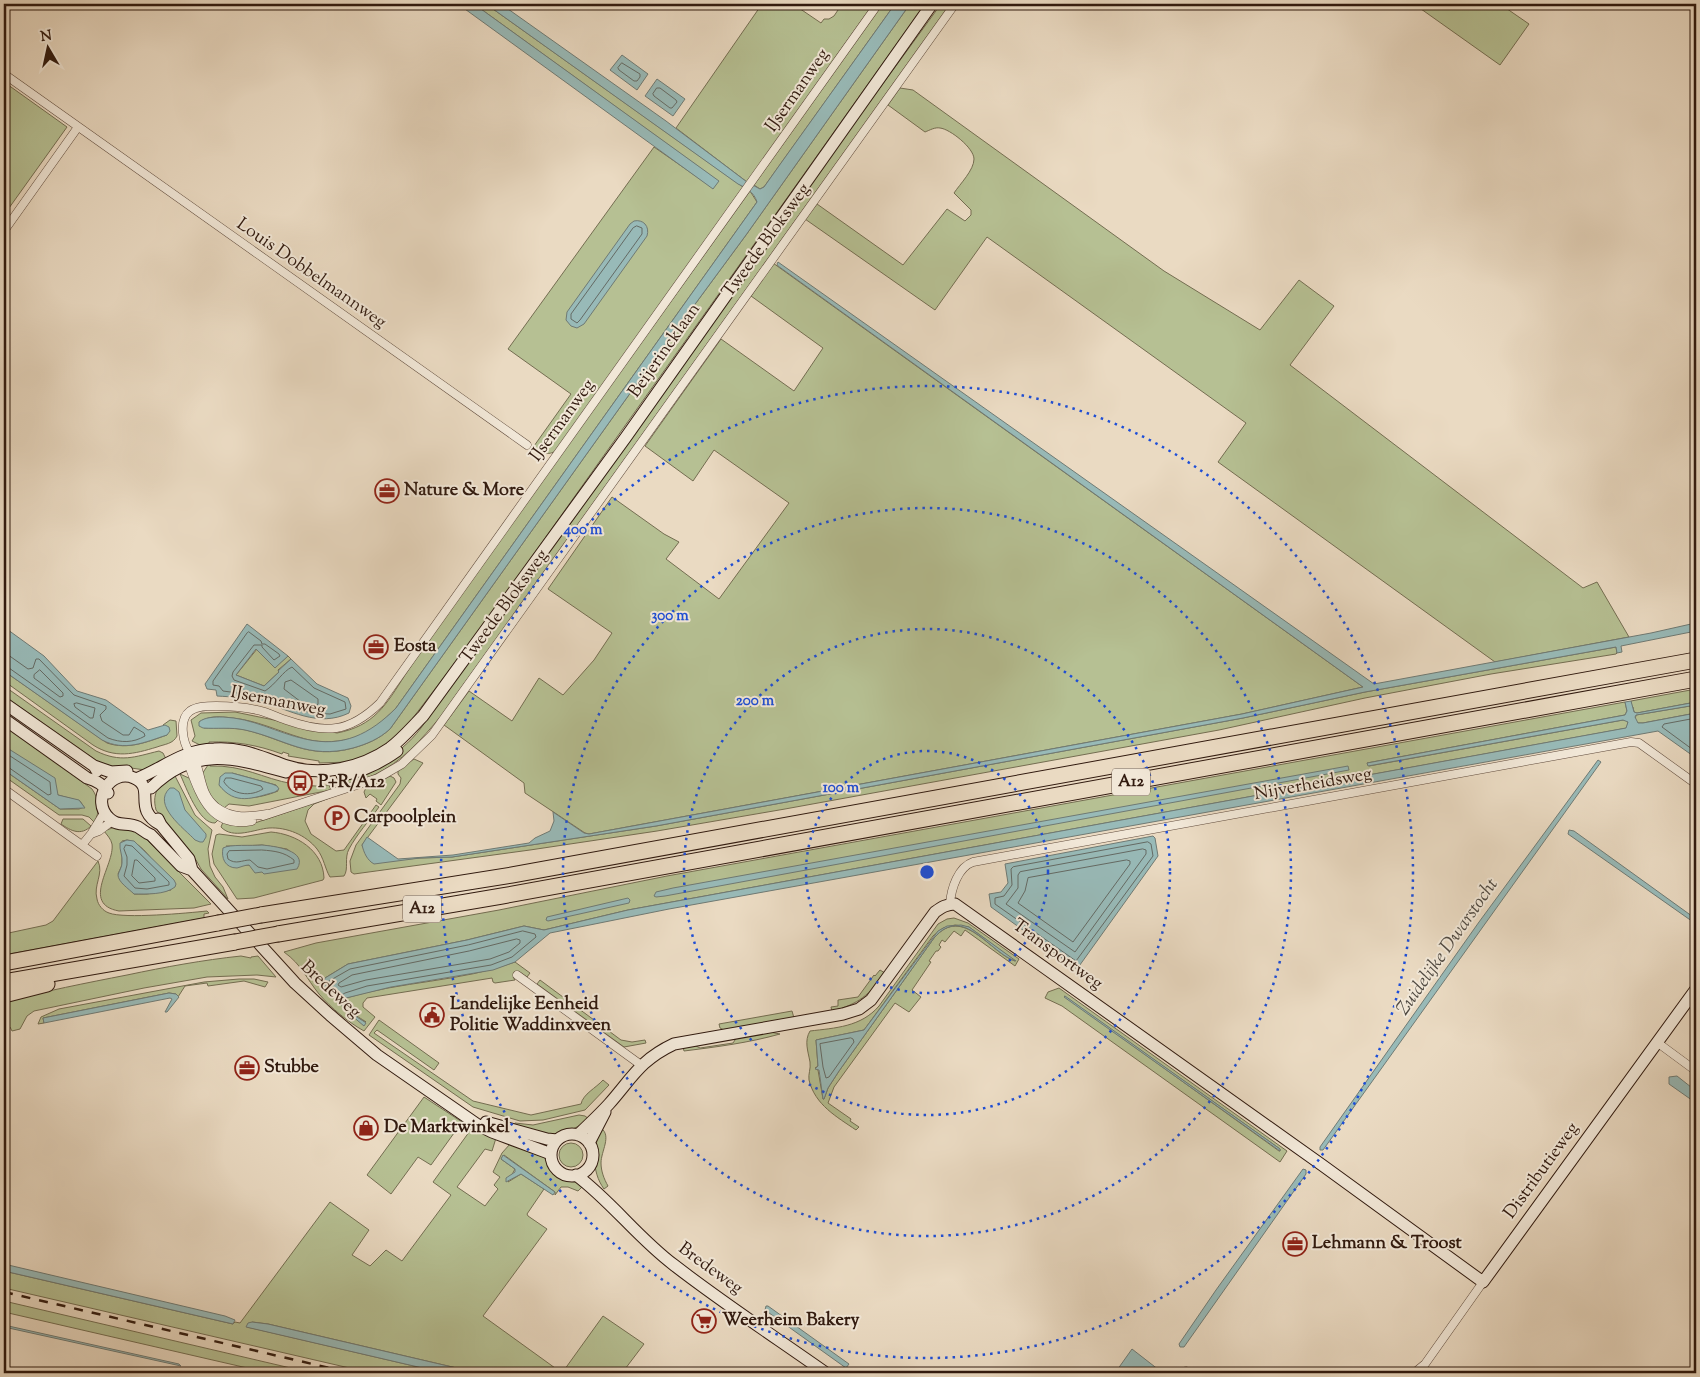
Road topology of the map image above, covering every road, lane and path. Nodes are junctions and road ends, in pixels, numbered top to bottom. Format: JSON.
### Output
{"nodes":[{"id":1,"x":878,"y":4,"type":"edge"},
{"id":2,"x":932,"y":4,"type":"edge"},
{"id":3,"x":955,"y":4,"type":"edge"},
{"id":4,"x":4,"y":74,"type":"edge"},
{"id":5,"x":78,"y":127,"type":"junction"},
{"id":6,"x":4,"y":231,"type":"edge"},
{"id":7,"x":526,"y":446,"type":"dead end"},
{"id":8,"x":1696,"y":658,"type":"edge"},
{"id":9,"x":1696,"y":679,"type":"edge"},
{"id":10,"x":4,"y":702,"type":"edge"},
{"id":11,"x":4,"y":719,"type":"edge"},
{"id":12,"x":191,"y":759,"type":"junction"},
{"id":13,"x":140,"y":778,"type":"junction"},
{"id":14,"x":109,"y":784,"type":"junction"},
{"id":15,"x":1696,"y":784,"type":"edge"},
{"id":16,"x":151,"y":788,"type":"junction"},
{"id":17,"x":4,"y":789,"type":"edge"},
{"id":18,"x":141,"y":815,"type":"junction"},
{"id":19,"x":111,"y":817,"type":"junction"},
{"id":20,"x":82,"y":845,"type":"junction"},
{"id":21,"x":96,"y":856,"type":"dead end"},
{"id":22,"x":192,"y":870,"type":"junction"},
{"id":23,"x":950,"y":904,"type":"junction"},
{"id":24,"x":160,"y":955,"type":"junction"},
{"id":25,"x":4,"y":963,"type":"edge"},
{"id":26,"x":517,"y":974,"type":"dead end"},
{"id":27,"x":4,"y":982,"type":"edge"},
{"id":28,"x":1696,"y":989,"type":"edge"},
{"id":29,"x":4,"y":995,"type":"edge"},
{"id":30,"x":1658,"y":1043,"type":"junction"},
{"id":31,"x":641,"y":1065,"type":"junction"},
{"id":32,"x":1696,"y":1071,"type":"edge"},
{"id":33,"x":608,"y":1105,"type":"junction"},
{"id":34,"x":463,"y":1114,"type":"junction"},
{"id":35,"x":578,"y":1135,"type":"junction"},
{"id":36,"x":557,"y":1140,"type":"junction"},
{"id":37,"x":589,"y":1143,"type":"junction"},
{"id":38,"x":551,"y":1154,"type":"junction"},
{"id":39,"x":587,"y":1168,"type":"junction"},
{"id":40,"x":576,"y":1175,"type":"junction"},
{"id":41,"x":607,"y":1201,"type":"junction"},
{"id":42,"x":1483,"y":1282,"type":"junction"},
{"id":43,"x":826,"y":1373,"type":"edge"},
{"id":44,"x":1414,"y":1373,"type":"edge"}],
"edges":[{"from":1,"to":12,"type":"street","name":"IJsermanweg"},
{"from":2,"to":12,"type":"street","name":"Beijerincklaan"},
{"from":3,"to":12,"type":"street","name":"Tweede Bloksweg"},
{"from":4,"to":5,"type":"street","name":"Louis Dobbelmannweg"},
{"from":5,"to":6,"type":"street"},
{"from":5,"to":7,"type":"street","name":"Louis Dobbelmannweg"},
{"from":8,"to":25,"type":"highway","number":"A12","bridge":true},
{"from":9,"to":24,"type":"highway","number":"A12","bridge":true},
{"from":10,"to":14,"type":"street"},
{"from":11,"to":14,"type":"street"},
{"from":12,"to":13,"type":"street","name":"Beijerincklaan"},
{"from":12,"to":16,"type":"street","name":"Beijerincklaan"},
{"from":13,"to":14,"type":"street"},
{"from":13,"to":16,"type":"street"},
{"from":13,"to":18,"type":"street"},
{"from":14,"to":19,"type":"street"},
{"from":15,"to":23,"type":"street","name":"Nijverheidsweg"},
{"from":16,"to":18,"type":"street"},
{"from":17,"to":20,"type":"street"},
{"from":18,"to":19,"type":"street"},
{"from":18,"to":22,"type":"street","name":"Bredeweg"},
{"from":18,"to":22,"type":"street","name":"Bredeweg"},
{"from":19,"to":20,"type":"street"},
{"from":20,"to":21,"type":"street"},
{"from":22,"to":34,"type":"street","name":"Bredeweg"},
{"from":23,"to":31,"type":"street"},
{"from":23,"to":42,"type":"street","name":"Transportweg"},
{"from":24,"to":27,"type":"highway","number":"A12"},
{"from":24,"to":29,"type":"highway","number":"A12"},
{"from":26,"to":31,"type":"street"},
{"from":28,"to":30,"type":"street","name":"Distributieweg"},
{"from":30,"to":32,"type":"street"},
{"from":30,"to":42,"type":"street","name":"Distributieweg"},
{"from":31,"to":33,"type":"street"},
{"from":33,"to":35,"type":"street"},
{"from":33,"to":37,"type":"street"},
{"from":34,"to":36,"type":"street","name":"Bredeweg"},
{"from":34,"to":38,"type":"street","name":"Bredeweg"},
{"from":35,"to":36,"type":"street"},
{"from":35,"to":37,"type":"street"},
{"from":36,"to":38,"type":"street"},
{"from":37,"to":39,"type":"street"},
{"from":38,"to":40,"type":"street"},
{"from":39,"to":40,"type":"street"},
{"from":39,"to":41,"type":"street","name":"Bredeweg"},
{"from":40,"to":41,"type":"street","name":"Bredeweg"},
{"from":41,"to":43,"type":"street","name":"Bredeweg"},
{"from":42,"to":44,"type":"street","name":"Distributieweg"}]}
